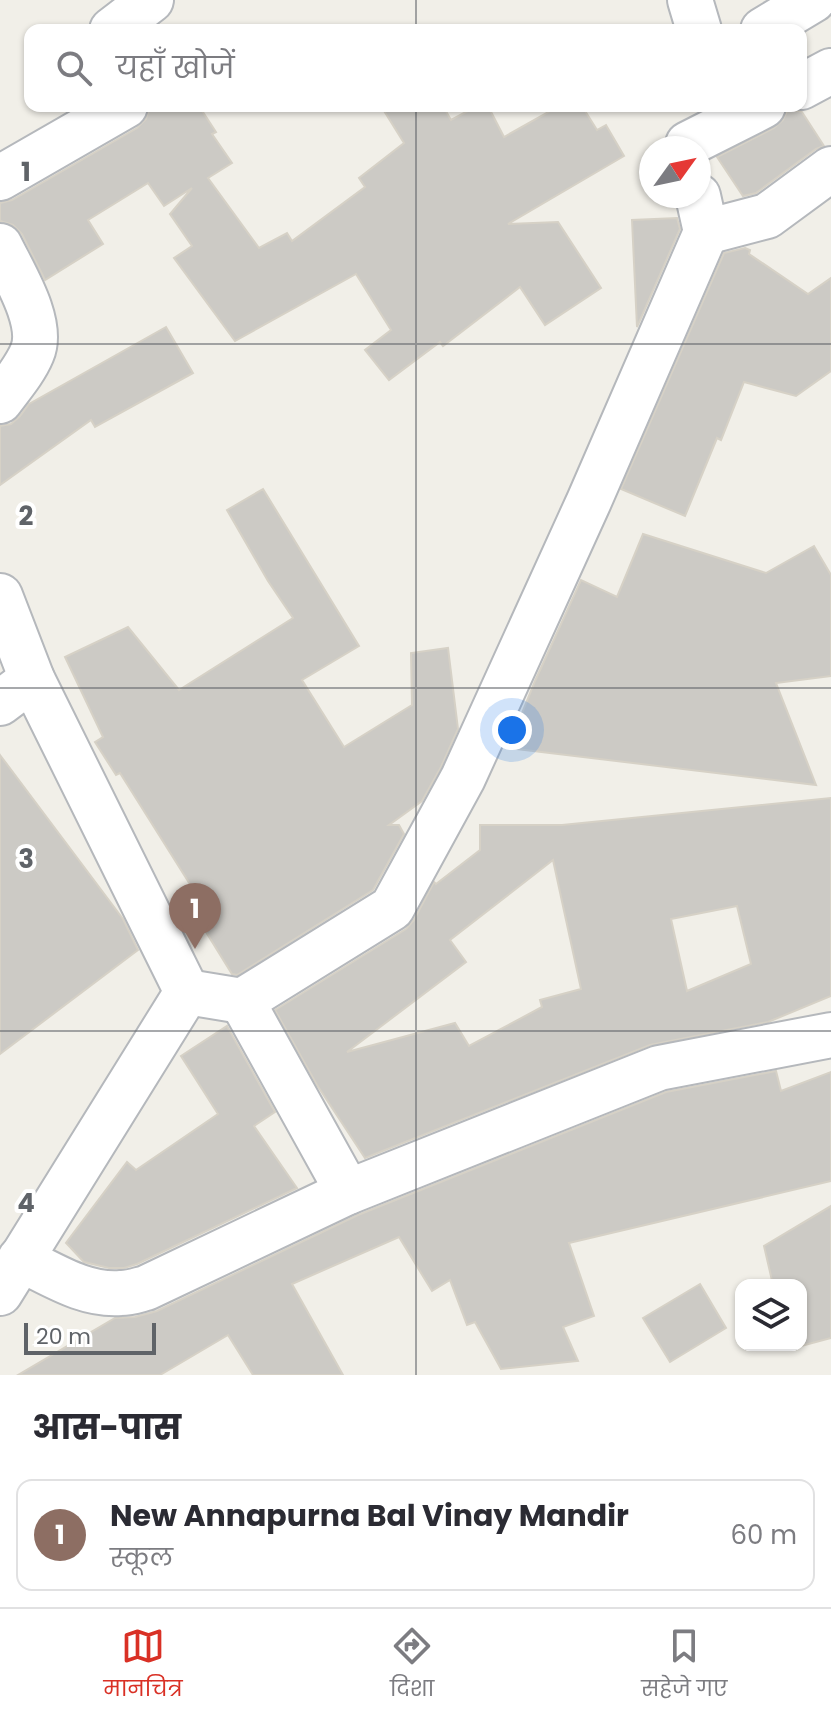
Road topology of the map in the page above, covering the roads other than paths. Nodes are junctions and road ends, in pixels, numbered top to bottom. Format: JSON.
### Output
{"nodes":[{"id":1,"x":151,"y":0,"type":"edge"},
{"id":2,"x":690,"y":0,"type":"edge"},
{"id":3,"x":813,"y":0,"type":"edge"},
{"id":4,"x":120,"y":24,"type":"edge"},
{"id":5,"x":697,"y":24,"type":"edge"},
{"id":6,"x":773,"y":24,"type":"edge"},
{"id":7,"x":831,"y":71,"type":"edge"},
{"id":8,"x":807,"y":84,"type":"edge"},
{"id":9,"x":115,"y":112,"type":"edge"},
{"id":10,"x":747,"y":112,"type":"edge"},
{"id":11,"x":691,"y":133,"type":"edge"},
{"id":12,"x":831,"y":169,"type":"edge"},
{"id":13,"x":0,"y":178,"type":"edge"},
{"id":14,"x":702,"y":214,"type":"edge"},
{"id":15,"x":0,"y":246,"type":"edge"},
{"id":16,"x":0,"y":401,"type":"edge"},
{"id":17,"x":0,"y":596,"type":"edge"},
{"id":18,"x":16,"y":691,"type":"edge"},
{"id":19,"x":187,"y":992,"type":"junction"},
{"id":20,"x":242,"y":1001,"type":"junction"},
{"id":21,"x":831,"y":1035,"type":"edge"},
{"id":22,"x":348,"y":1192,"type":"junction"},
{"id":23,"x":10,"y":1276,"type":"edge"}],
"edges":[{"from":1,"to":4,"type":"street"},
{"from":2,"to":5,"type":"street"},
{"from":3,"to":6,"type":"street"},
{"from":7,"to":8,"type":"street"},
{"from":9,"to":13,"type":"street"},
{"from":10,"to":11,"type":"street"},
{"from":12,"to":14,"type":"street"},
{"from":14,"to":20,"type":"street"},
{"from":15,"to":16,"type":"street"},
{"from":17,"to":18,"type":"street"},
{"from":18,"to":19,"type":"street"},
{"from":19,"to":20,"type":"street"},
{"from":19,"to":23,"type":"street"},
{"from":20,"to":22,"type":"street"},
{"from":21,"to":22,"type":"street"},
{"from":22,"to":23,"type":"street"}]}
